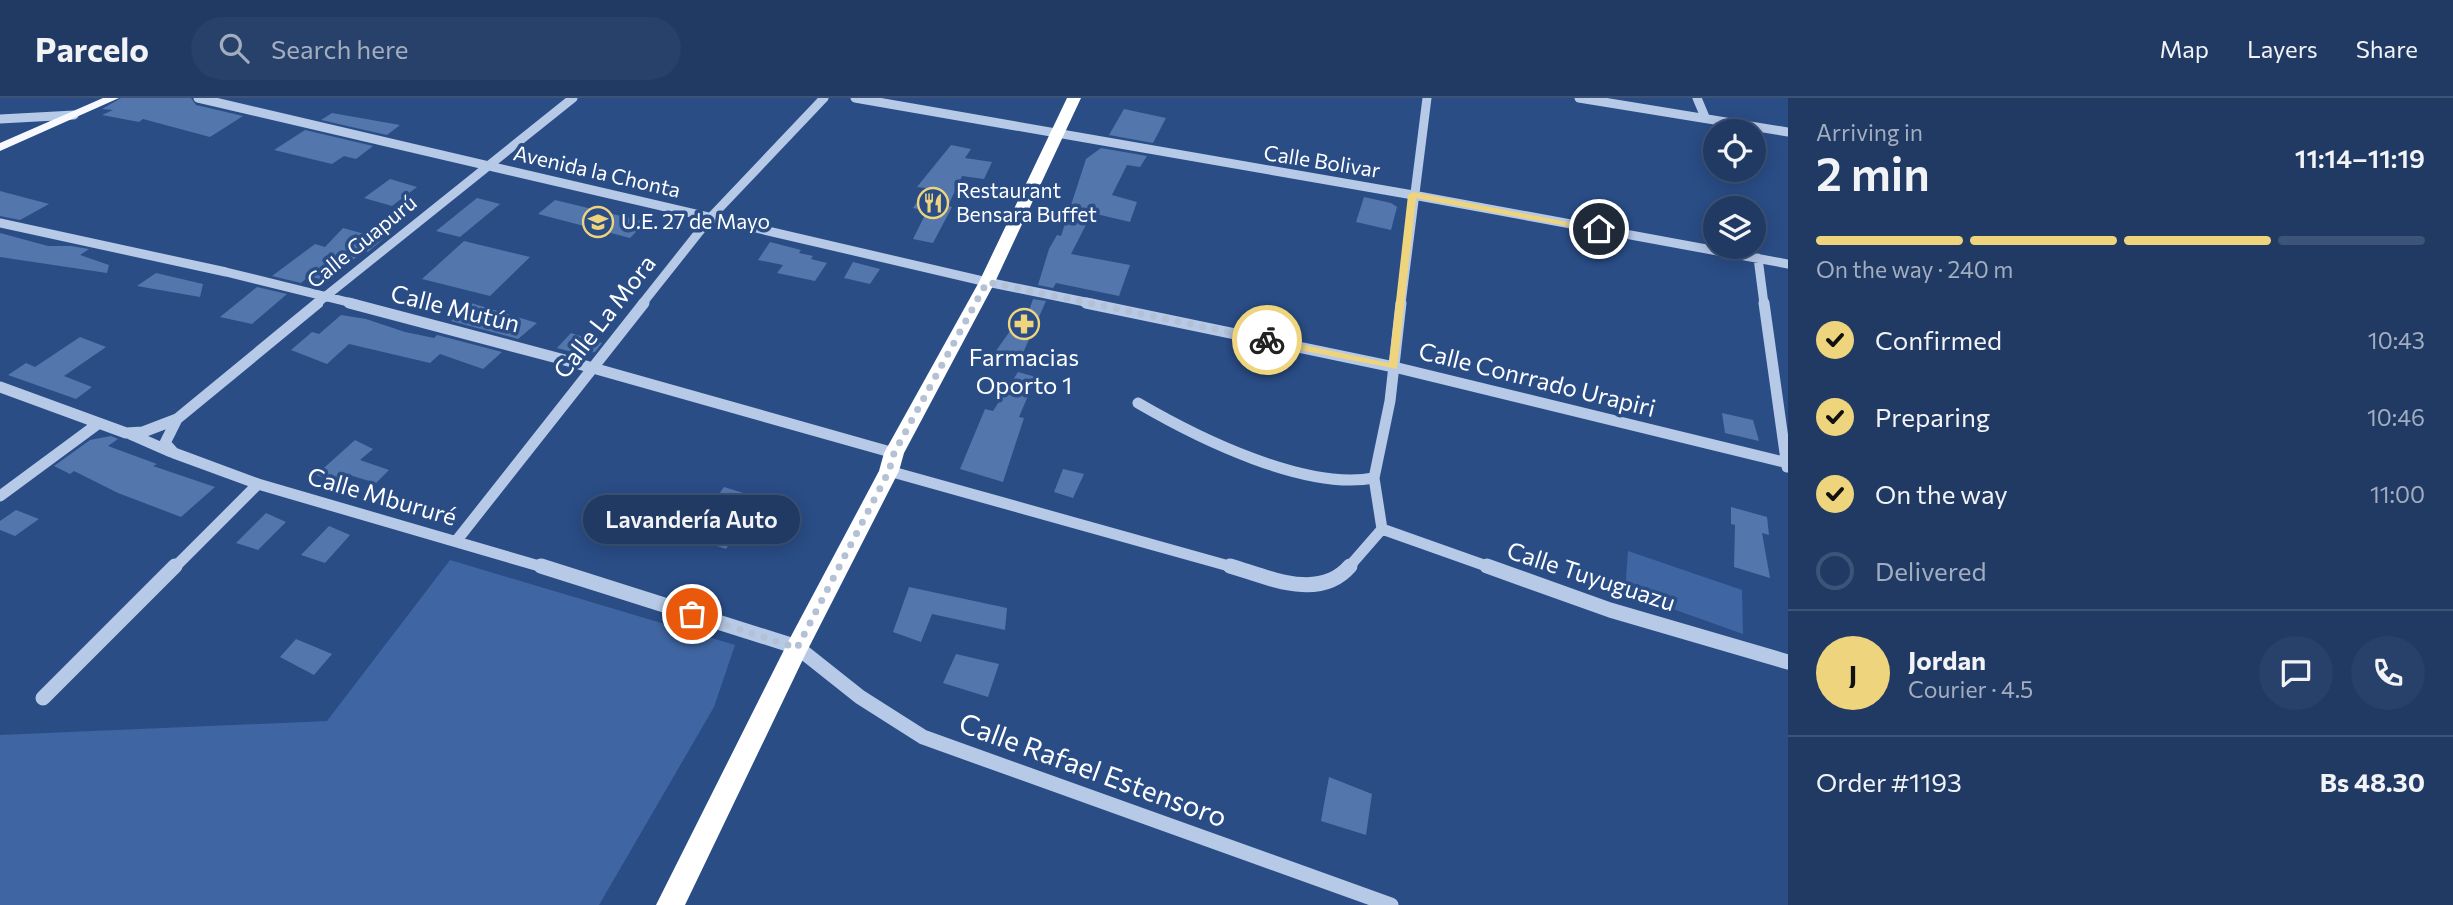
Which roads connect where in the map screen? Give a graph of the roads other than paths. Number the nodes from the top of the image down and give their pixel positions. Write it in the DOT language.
graph roads {
  1 [pos="113,98"];
  2 [pos="198,98"];
  3 [pos="573,98"];
  4 [pos="824,98"];
  5 [pos="855,98"];
  6 [pos="1073,98"];
  7 [pos="1427,98"];
  8 [pos="1579,98"];
  9 [pos="1697,98"];
  10 [pos="74,115"];
  11 [pos="1705,117"];
  12 [pos="0,119"];
  13 [pos="1788,132"];
  14 [pos="1056,135"];
  15 [pos="0,147"];
  16 [pos="490,165"];
  17 [pos="1413,195"];
  18 [pos="711,217"];
  19 [pos="0,223"];
  20 [pos="1703,248"];
  21 [pos="1758,259"];
  22 [pos="1763,259"];
  23 [pos="1788,264"];
  24 [pos="987,282"];
  25 [pos="325,297"];
  26 [pos="593,366"];
  27 [pos="1394,367"];
  28 [pos="0,387"];
  29 [pos="1138,403"];
  30 [pos="177,419"];
  31 [pos="99,423"];
  32 [pos="126,433"];
  33 [pos="174,453"];
  34 [pos="892,462"];
  35 [pos="1787,466"];
  36 [pos="1374,478"];
  37 [pos="258,484"];
  38 [pos="0,496"];
  39 [pos="1382,529"];
  40 [pos="457,540"];
  41 [pos="797,648"];
  42 [pos="1788,662"];
  43 [pos="43,698"];
  44 [pos="670,905"];
  45 [pos="1391,905"];
  1 -- 10 [label="main road"];
  2 -- 16 [label="street, Avenida la Chonta"];
  3 -- 16 [label="street, Calle Guapurú"];
  4 -- 18 [label="street, Calle La Mora"];
  5 -- 14 [label="street, Calle Bolivar"];
  6 -- 14 [label="highway"];
  7 -- 17 [label="street"];
  8 -- 11 [label="street"];
  9 -- 11 [label="street"];
  10 -- 12 [label="street"];
  10 -- 15 [label="main road"];
  11 -- 13 [label="street"];
  14 -- 17 [label="street, Calle Bolivar"];
  14 -- 24 [label="highway"];
  16 -- 18 [label="street, Avenida la Chonta"];
  16 -- 25 [label="street, Calle Guapurú"];
  17 -- 20 [label="street, Calle Bolivar"];
  17 -- 27 [label="street"];
  18 -- 24 [label="street, Avenida la Chonta"];
  18 -- 26 [label="street, Calle La Mora"];
  19 -- 25 [label="street, Calle Mutún"];
  21 -- 35 [label="street"];
  22 -- 23 [label="street, Calle Bolivar"];
  24 -- 27 [label="street, Calle Conrrado Urapiri"];
  24 -- 34 [label="highway"];
  25 -- 26 [label="street, Calle Mutún"];
  25 -- 30 [label="street, Calle Guapurú"];
  26 -- 34 [label="street, Calle Mutún"];
  26 -- 40 [label="street, Calle La Mora"];
  27 -- 35 [label="street, Calle Conrrado Urapiri"];
  27 -- 36 [label="street"];
  28 -- 31 [label="street"];
  29 -- 36 [label="street"];
  30 -- 32 [label="street"];
  30 -- 33 [label="street"];
  31 -- 32 [label="street"];
  31 -- 38 [label="street"];
  32 -- 33 [label="street, Calle Mbururé"];
  33 -- 37 [label="street, Calle Mbururé"];
  34 -- 39 [label="street, Calle Mutún"];
  34 -- 41 [label="highway"];
  36 -- 39 [label="street"];
  37 -- 40 [label="street, Calle Mbururé"];
  37 -- 43 [label="street"];
  39 -- 42 [label="street, Calle Tuyuguazu"];
  40 -- 41 [label="street, Calle Mbururé"];
  41 -- 44 [label="highway"];
  41 -- 45 [label="street, Calle Rafael Estensoro"];
}
